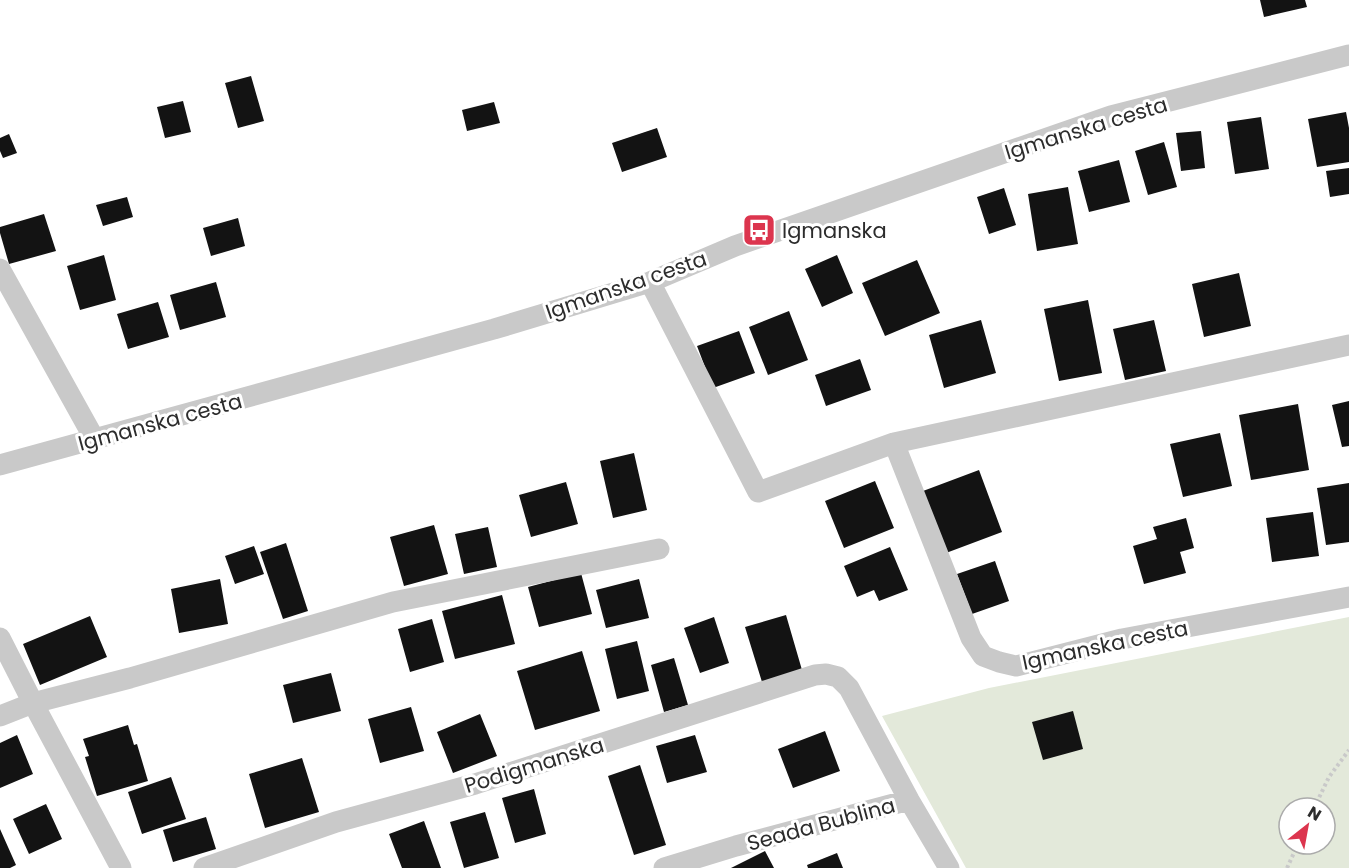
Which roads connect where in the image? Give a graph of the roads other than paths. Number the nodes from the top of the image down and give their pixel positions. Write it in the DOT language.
graph roads {
  1 [pos="1349,55"];
  2 [pos="0,269"];
  3 [pos="650,282"];
  4 [pos="1349,345"];
  5 [pos="95,440"];
  6 [pos="894,443"];
  7 [pos="0,465"];
  8 [pos="659,549"];
  9 [pos="1349,597"];
  10 [pos="0,638"];
  11 [pos="856,698"];
  12 [pos="33,703"];
  13 [pos="0,716"];
  14 [pos="909,801"];
  15 [pos="121,868"];
  16 [pos="204,868"];
  17 [pos="664,868"];
  18 [pos="949,868"];
  1 -- 3 [label="street, Igmanska cesta"];
  2 -- 5 [label="street"];
  3 -- 5 [label="street, Igmanska cesta"];
  3 -- 6 [label="street"];
  4 -- 6 [label="street"];
  5 -- 7 [label="street, Igmanska cesta"];
  6 -- 9 [label="street, Igmanska cesta"];
  8 -- 12 [label="street"];
  10 -- 12 [label="street"];
  11 -- 14 [label="street, Seada Bublina"];
  11 -- 16 [label="street, Podigmanska"];
  12 -- 13 [label="street"];
  12 -- 15 [label="street"];
  14 -- 17 [label="street, Seada Bublina"];
  14 -- 18 [label="street, Seada Bublina"];
}
